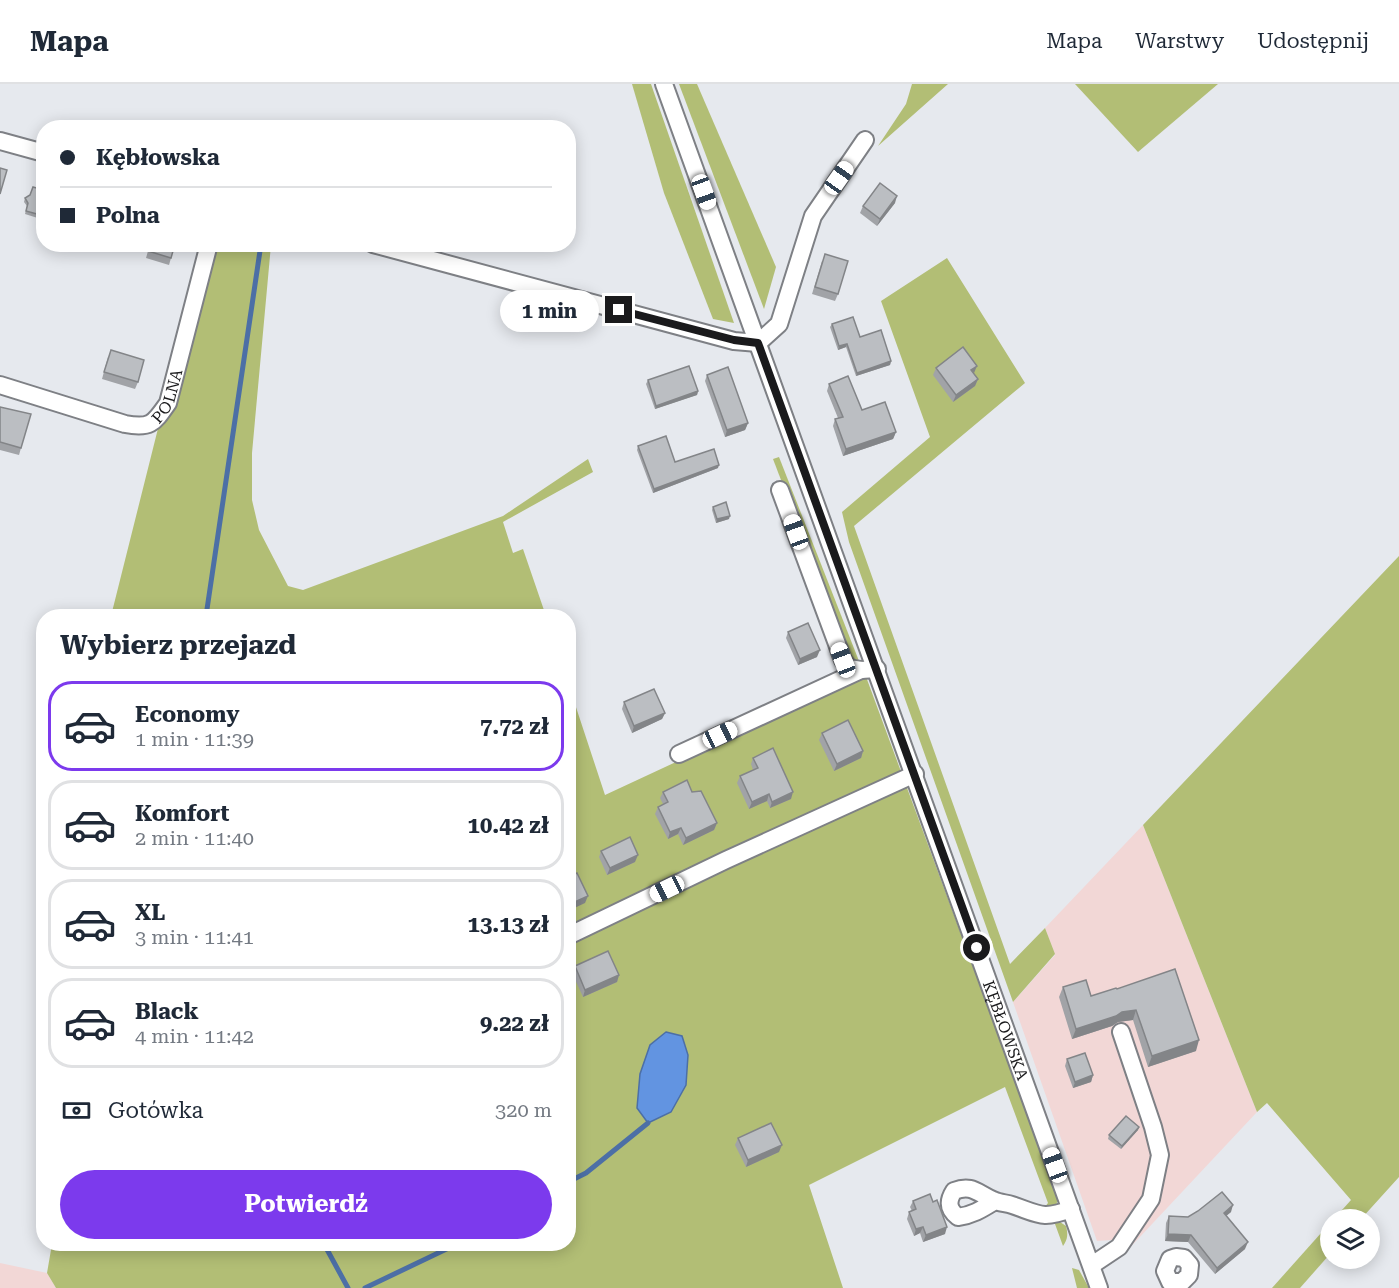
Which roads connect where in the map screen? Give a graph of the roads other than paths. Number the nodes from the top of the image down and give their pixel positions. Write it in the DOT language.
graph roads {
  1 [pos="664,84"];
  2 [pos="865,140"];
  3 [pos="0,141"];
  4 [pos="36,151"];
  5 [pos="207,252"];
  6 [pos="403,252"];
  7 [pos="758,343"];
  8 [pos="0,385"];
  9 [pos="780,490"];
  10 [pos="869,670"];
  11 [pos="679,754"];
  12 [pos="915,774"];
  13 [pos="576,932"];
  14 [pos="1121,1032"];
  15 [pos="995,1201"];
  16 [pos="1071,1209"];
  17 [pos="1092,1265"];
  18 [pos="1099,1288"];
  1 -- 7 [label="street, KĘBŁOWSKA"];
  2 -- 7 [label="street"];
  3 -- 4 [label="street"];
  5 -- 8 [label="street, POLNA"];
  6 -- 7 [label="street"];
  7 -- 10 [label="street, KĘBŁOWSKA"];
  9 -- 10 [label="street"];
  10 -- 11 [label="street"];
  10 -- 12 [label="street, KĘBŁOWSKA"];
  12 -- 13 [label="street"];
  12 -- 16 [label="street, KĘBŁOWSKA"];
  14 -- 17 [label="street"];
  15 -- 16 [label="street"];
  16 -- 17 [label="street, KĘBŁOWSKA"];
  17 -- 18 [label="street, KĘBŁOWSKA"];
}
